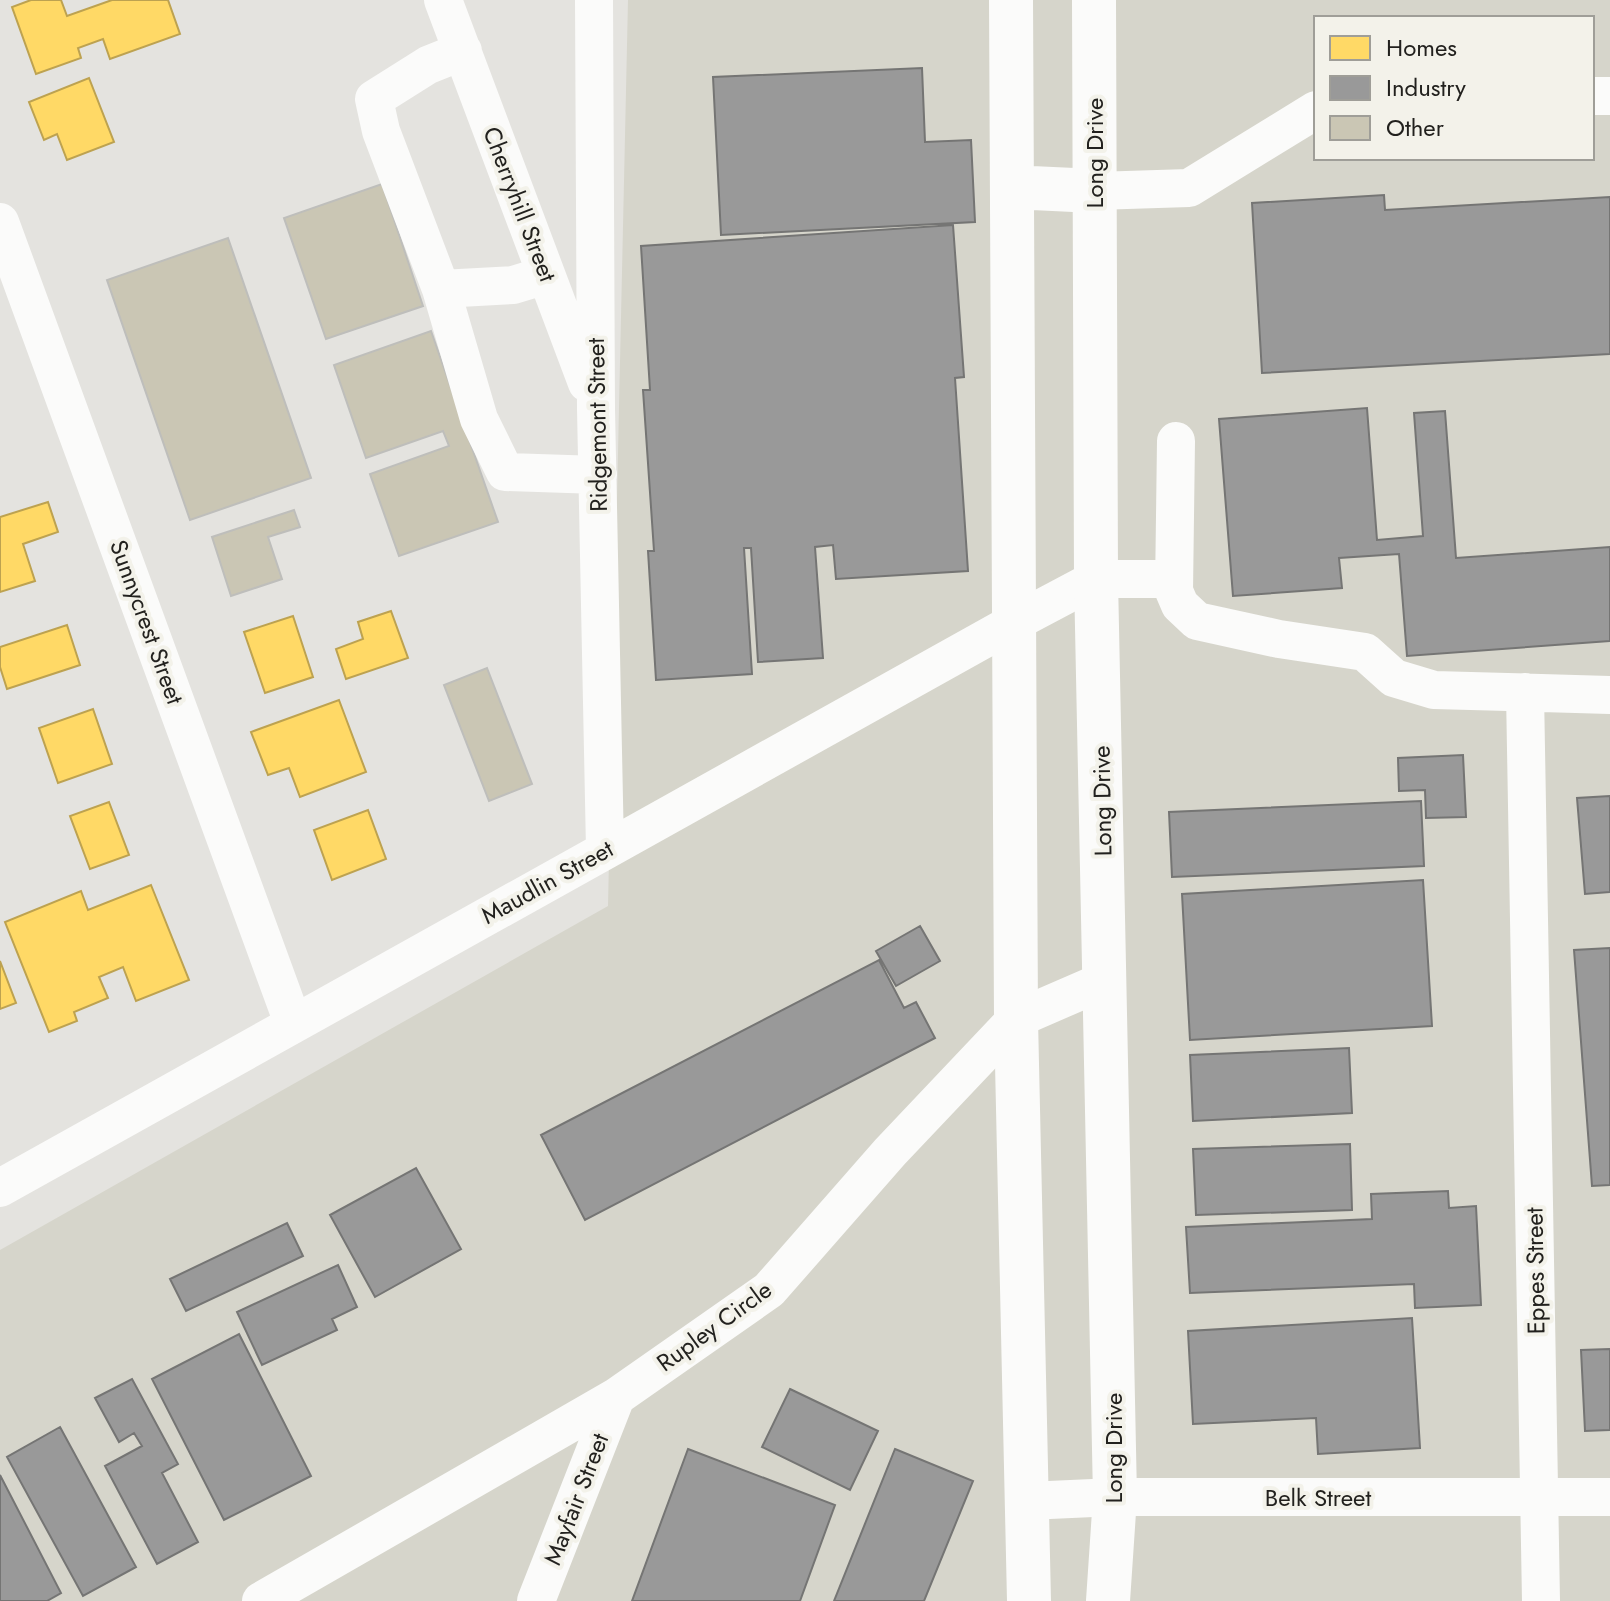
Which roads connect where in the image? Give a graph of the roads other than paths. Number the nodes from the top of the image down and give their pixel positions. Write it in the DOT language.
graph roads {
  1 [pos="443,0"];
  2 [pos="594,0"];
  3 [pos="1011,0"];
  4 [pos="1094,0"];
  5 [pos="463,51"];
  6 [pos="1314,111"];
  7 [pos="1012,187"];
  8 [pos="1095,191"];
  9 [pos="0,222"];
  10 [pos="546,275"];
  11 [pos="441,289"];
  12 [pos="596,409"];
  13 [pos="1176,441"];
  14 [pos="598,475"];
  15 [pos="1096,579"];
  16 [pos="1174,579"];
  17 [pos="1013,623"];
  18 [pos="1525,692"];
  19 [pos="1610,695"];
  20 [pos="605,849"];
  21 [pos="1106,980"];
  22 [pos="1016,1019"];
  23 [pos="293,1023"];
  24 [pos="0,1188"];
  25 [pos="616,1397"];
  26 [pos="1541,1496"];
  27 [pos="1115,1497"];
  28 [pos="1610,1497"];
  29 [pos="1027,1501"];
  30 [pos="261,1601"];
  31 [pos="536,1601"];
  32 [pos="1029,1601"];
  33 [pos="1108,1601"];
  34 [pos="1541,1601"];
  1 -- 5 [label="street, Cherryhill Street"];
  2 -- 12 [label="street, Ridgemont Street"];
  3 -- 7 [label="main road"];
  4 -- 8 [label="main road, Long Drive"];
  5 -- 10 [label="street, Cherryhill Street"];
  5 -- 11 [label="street"];
  6 -- 8 [label="street"];
  7 -- 8 [label="main road"];
  7 -- 17 [label="main road"];
  8 -- 15 [label="main road, Long Drive"];
  9 -- 23 [label="street, Sunnycrest Street"];
  10 -- 11 [label="street"];
  10 -- 12 [label="street, Cherryhill Street"];
  11 -- 14 [label="street"];
  12 -- 14 [label="street, Ridgemont Street"];
  13 -- 16 [label="street"];
  14 -- 20 [label="street, Ridgemont Street"];
  15 -- 16 [label="street"];
  15 -- 17 [label="street, Maudlin Street"];
  15 -- 21 [label="main road, Long Drive"];
  16 -- 18 [label="street"];
  17 -- 20 [label="street, Maudlin Street"];
  17 -- 22 [label="main road"];
  18 -- 19 [label="street"];
  18 -- 26 [label="street, Eppes Street"];
  20 -- 23 [label="street, Maudlin Street"];
  21 -- 22 [label="street, Rupley Circle"];
  21 -- 27 [label="main road, Long Drive"];
  22 -- 25 [label="street, Rupley Circle"];
  22 -- 29 [label="main road"];
  23 -- 24 [label="street, Maudlin Street"];
  25 -- 30 [label="street, Rupley Circle"];
  25 -- 31 [label="street, Mayfair Street"];
  26 -- 27 [label="street, Belk Street"];
  26 -- 28 [label="street, Belk Street"];
  26 -- 34 [label="street, Eppes Street"];
  27 -- 29 [label="street, Belk Street"];
  27 -- 33 [label="main road, Long Drive"];
  29 -- 32 [label="main road"];
}
